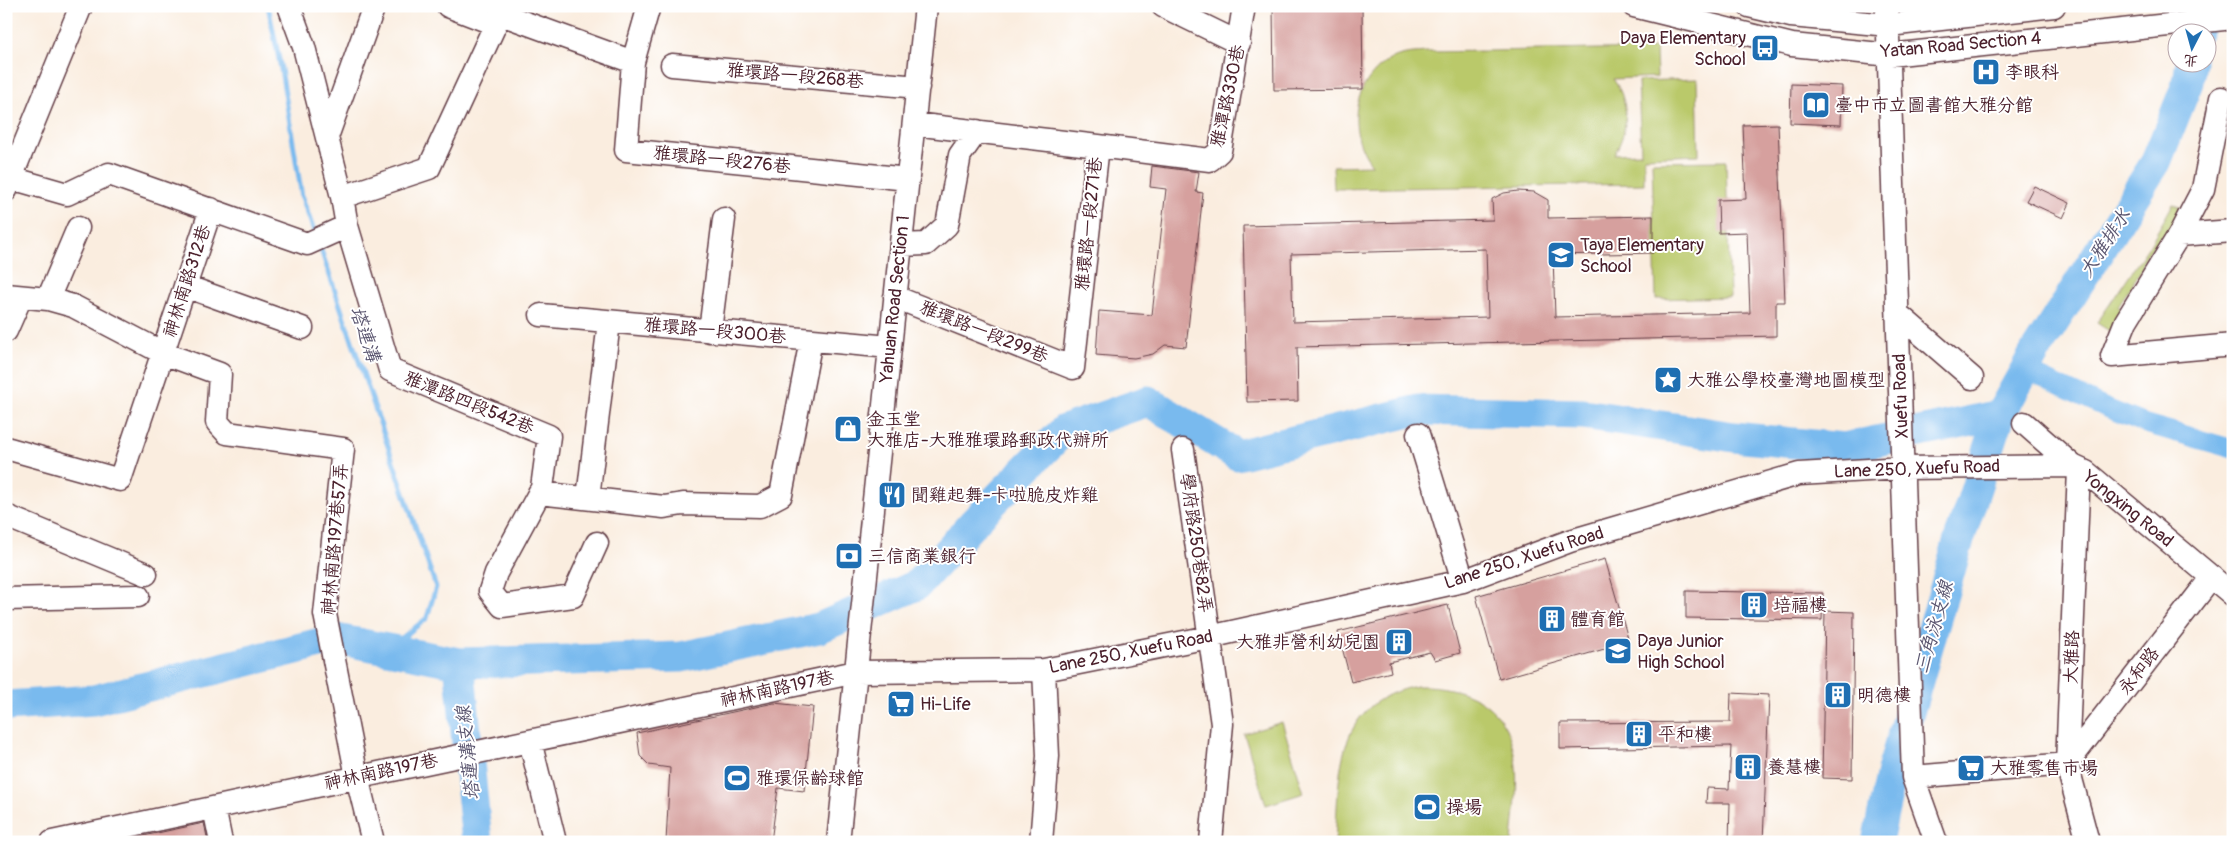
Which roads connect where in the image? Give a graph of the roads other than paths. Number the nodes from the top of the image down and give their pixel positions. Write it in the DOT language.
graph roads {
  1 [pos="81,6"];
  2 [pos="289,6"];
  3 [pos="374,6"];
  4 [pos="448,6"];
  5 [pos="649,6"];
  6 [pos="926,6"];
  7 [pos="1163,6"];
  8 [pos="1244,6"];
  9 [pos="1634,6"];
  10 [pos="1749,6"];
  11 [pos="2054,6"];
  12 [pos="500,15"];
  13 [pos="1888,16"];
  14 [pos="2226,19"];
  15 [pos="1239,43"];
  16 [pos="1890,55"];
  17 [pos="634,62"];
  18 [pos="672,65"];
  19 [pos="918,87"];
  20 [pos="2221,98"];
  21 [pos="914,124"];
  22 [pos="976,131"];
  23 [pos="327,137"];
  24 [pos="1098,146"];
  25 [pos="908,179"];
  26 [pos="9,184"];
  27 [pos="342,197"];
  28 [pos="211,209"];
  29 [pos="724,219"];
  30 [pos="347,226"];
  31 [pos="78,228"];
  32 [pos="2233,231"];
  33 [pos="2179,235"];
  34 [pos="900,245"];
  35 [pos="185,286"];
  36 [pos="14,296"];
  37 [pos="895,297"];
  38 [pos="48,299"];
  39 [pos="1898,314"];
  40 [pos="541,316"];
  41 [pos="608,322"];
  42 [pos="302,328"];
  43 [pos="6,331"];
  44 [pos="710,331"];
  45 [pos="811,340"];
  46 [pos="2233,345"];
  47 [pos="890,347"];
  48 [pos="163,353"];
  49 [pos="1073,368"];
  50 [pos="1972,378"];
  51 [pos="2024,423"];
  52 [pos="1418,434"];
  53 [pos="6,448"];
  54 [pos="1183,450"];
  55 [pos="2076,467"];
  56 [pos="1903,468"];
  57 [pos="539,493"];
  58 [pos="588,498"];
  59 [pos="6,516"];
  60 [pos="597,543"];
  61 [pos="146,574"];
  62 [pos="2212,577"];
  63 [pos="1463,581"];
  64 [pos="2233,595"];
  65 [pos="138,596"];
  66 [pos="6,599"];
  67 [pos="1209,637"];
  68 [pos="1044,670"];
  69 [pos="856,672"];
  70 [pos="530,741"];
  71 [pos="2067,764"];
  72 [pos="357,777"];
  73 [pos="1913,778"];
  74 [pos="214,808"];
  75 [pos="89,838"];
  76 [pos="52,842"];
  77 [pos="221,842"];
  78 [pos="373,842"];
  79 [pos="555,842"];
  80 [pos="838,842"];
  81 [pos="1041,842"];
  82 [pos="1211,842"];
  83 [pos="1936,842"];
  84 [pos="2088,842"];
  1 -- 26 [label="street"];
  2 -- 23 [label="street, 雅潭路四段542巷"];
  3 -- 23 [label="street"];
  4 -- 12 [label="street"];
  5 -- 17 [label="street"];
  6 -- 19 [label="street, Yahuan Road Section 1"];
  7 -- 15 [label="street"];
  8 -- 15 [label="street, 雅潭路330巷"];
  9 -- 16 [label="street, Yatan Road Section 4"];
  10 -- 13 [label="street, Yatan Road Section 4"];
  11 -- 13 [label="street, Yatan Road Section 4"];
  12 -- 17 [label="street"];
  12 -- 27 [label="street"];
  13 -- 16 [label="street, Xuefu Road"];
  14 -- 16 [label="street, Yatan Road Section 4"];
  15 -- 24 [label="street, 雅潭路330巷"];
  16 -- 39 [label="street, Xuefu Road"];
  17 -- 25 [label="street, 雅環路一段276巷"];
  18 -- 19 [label="street, 雅環路一段268巷"];
  19 -- 21 [label="street, Yahuan Road Section 1"];
  20 -- 33 [label="street"];
  21 -- 22 [label="street, 雅環路一段271巷"];
  21 -- 25 [label="street, Yahuan Road Section 1"];
  22 -- 24 [label="street, 雅環路一段271巷"];
  22 -- 34 [label="street"];
  23 -- 27 [label="street, 雅潭路四段542巷"];
  24 -- 49 [label="street, 雅環路一段271巷"];
  25 -- 34 [label="street, Yahuan Road Section 1"];
  26 -- 28 [label="street, 神林南路312巷"];
  27 -- 30 [label="street, 雅潭路四段542巷"];
  28 -- 30 [label="street, 神林南路312巷"];
  28 -- 35 [label="street, 神林南路312巷"];
  29 -- 44 [label="street"];
  30 -- 57 [label="street, 雅潭路四段542巷"];
  31 -- 38 [label="street"];
  32 -- 33 [label="street"];
  33 -- 46 [label="street"];
  34 -- 37 [label="street, Yahuan Road Section 1"];
  35 -- 42 [label="street"];
  35 -- 48 [label="street, 神林南路312巷"];
  36 -- 38 [label="street"];
  36 -- 43 [label="street"];
  37 -- 47 [label="street, Yahuan Road Section 1"];
  37 -- 49 [label="street, 雅環路一段299巷"];
  38 -- 48 [label="street"];
  39 -- 50 [label="street"];
  39 -- 56 [label="street, Xuefu Road"];
  40 -- 41 [label="street, 雅環路一段300巷"];
  41 -- 44 [label="street, 雅環路一段300巷"];
  41 -- 58 [label="street"];
  44 -- 45 [label="street, 雅環路一段300巷"];
  45 -- 47 [label="street, 雅環路一段300巷"];
  45 -- 58 [label="street"];
  47 -- 69 [label="street, Yahuan Road Section 1"];
  48 -- 53 [label="street, 神林南路312巷"];
  48 -- 72 [label="street, 神林南路197巷57弄"];
  51 -- 55 [label="street, Yongxing Road"];
  52 -- 63 [label="street"];
  54 -- 67 [label="street, 學府路250巷82弄"];
  55 -- 56 [label="street, Lane 250, Xuefu Road"];
  55 -- 62 [label="street, Yongxing Road"];
  55 -- 71 [label="street, 大雅路"];
  56 -- 63 [label="street, Lane 250, Xuefu Road"];
  56 -- 73 [label="street, Xuefu Road"];
  57 -- 58 [label="street"];
  57 -- 60 [label="street, 雅潭路四段542巷"];
  59 -- 61 [label="street"];
  62 -- 64 [label="street, Yongxing Road"];
  62 -- 71 [label="street, 永和路"];
  63 -- 67 [label="street, Lane 250, Xuefu Road"];
  65 -- 66 [label="street"];
  67 -- 68 [label="street, Lane 250, Xuefu Road"];
  67 -- 82 [label="street, 學府路250巷82弄"];
  68 -- 69 [label="street, Lane 250, Xuefu Road"];
  68 -- 81 [label="street"];
  69 -- 70 [label="street, 神林南路197巷"];
  69 -- 80 [label="street, Yahuan Road Section 1"];
  70 -- 72 [label="street, 神林南路197巷"];
  70 -- 79 [label="street"];
  71 -- 73 [label="street"];
  71 -- 84 [label="street, 大雅路"];
  72 -- 74 [label="street, 神林南路197巷"];
  72 -- 78 [label="street, 神林南路197巷57弄"];
  73 -- 83 [label="street, Xuefu Road"];
  74 -- 75 [label="street, 神林南路197巷"];
  74 -- 77 [label="street"];
  75 -- 76 [label="street, 神林南路197巷"];
}
